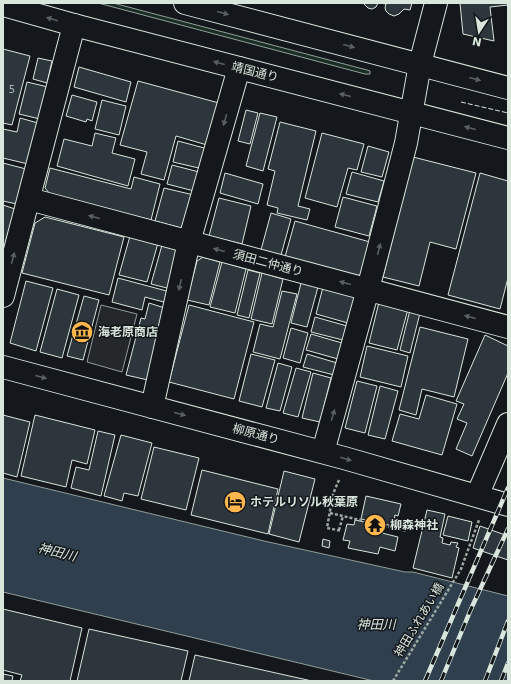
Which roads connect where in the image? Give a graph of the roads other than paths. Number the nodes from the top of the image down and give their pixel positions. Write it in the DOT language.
graph roads {
  1 [pos="185,3"];
  2 [pos="436,3"];
  3 [pos="3,5"];
  4 [pos="74,25"];
  5 [pos="420,64"];
  6 [pos="239,68"];
  7 [pos="508,88"];
  8 [pos="412,112"];
  9 [pos="508,138"];
  10 [pos="29,199"];
  11 [pos="189,242"];
  12 [pos="368,289"];
  13 [pos="3,296"];
  14 [pos="508,328"];
  15 [pos="3,367"];
  16 [pos="152,407"];
  17 [pos="508,424"];
  18 [pos="323,452"];
  19 [pos="477,496"];
  20 [pos="508,505"];
  1 -- 5 [label="street, one-way"];
  2 -- 5 [label="street"];
  4 -- 3 [label="street, 靖国通り, one-way"];
  6 -- 4 [label="street, 靖国通り, one-way"];
  4 -- 10 [label="street"];
  5 -- 7 [label="street, one-way"];
  5 -- 8 [label="street"];
  8 -- 6 [label="street, 靖国通り, one-way"];
  6 -- 11 [label="street, one-way"];
  9 -- 8 [label="street, 靖国通り, one-way"];
  12 -- 8 [label="street, one-way"];
  11 -- 10 [label="street, 須田二仲通り, one-way"];
  13 -- 10 [label="street, one-way"];
  12 -- 11 [label="street, 須田二仲通り, one-way"];
  11 -- 16 [label="street, one-way"];
  14 -- 12 [label="street, 須田二仲通り, one-way"];
  18 -- 12 [label="street, one-way"];
  15 -- 16 [label="street, 柳原通り, one-way"];
  16 -- 18 [label="street, 柳原通り, one-way"];
  17 -- 19 [label="street"];
  18 -- 19 [label="street, 柳原通り, one-way"];
  19 -- 20 [label="street, 柳原通り"];
}
